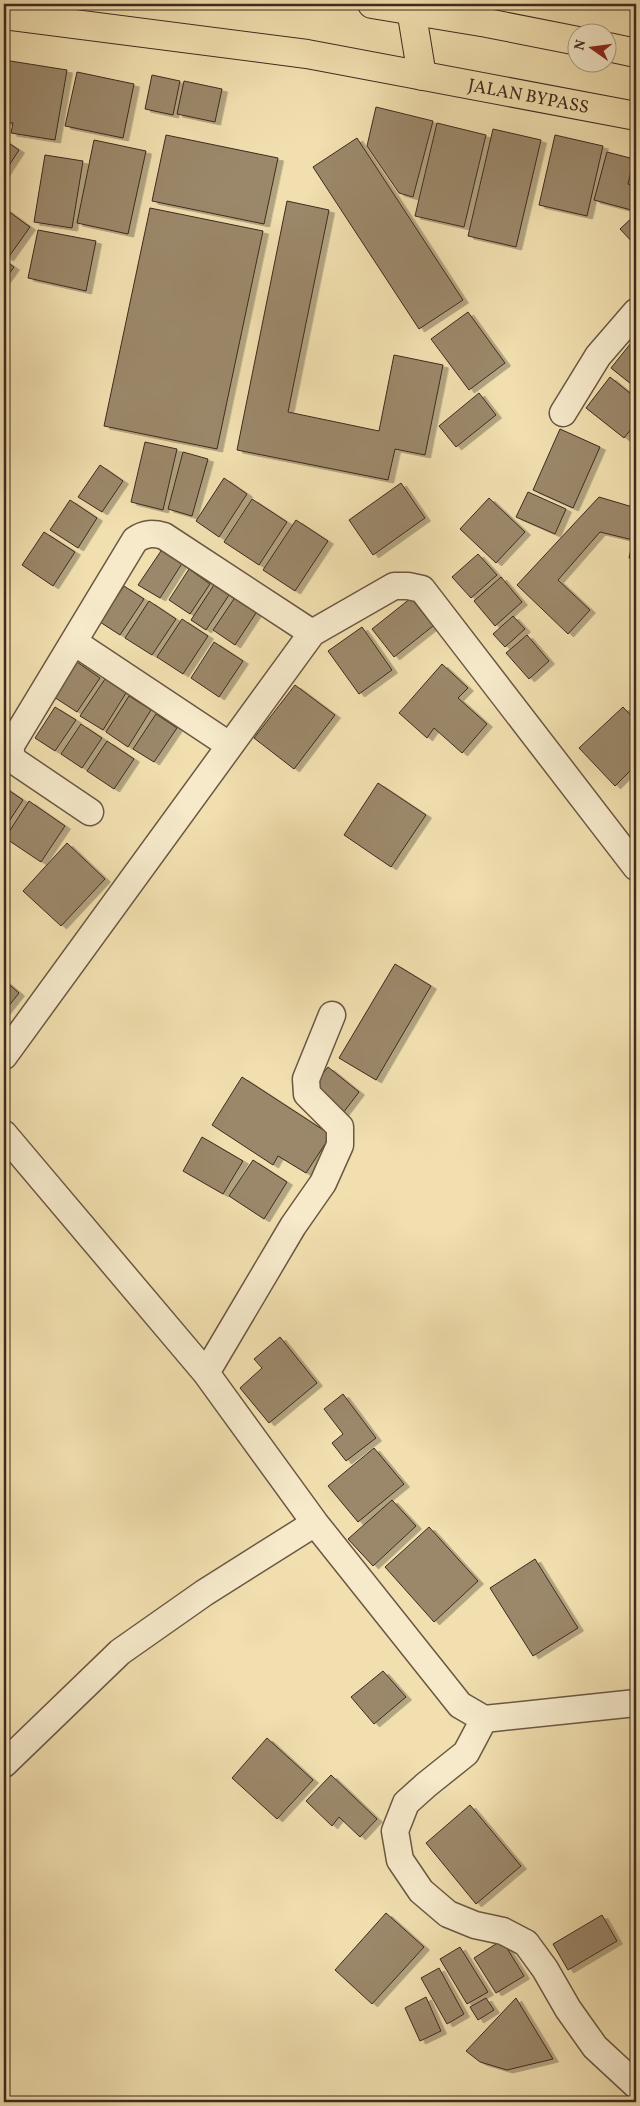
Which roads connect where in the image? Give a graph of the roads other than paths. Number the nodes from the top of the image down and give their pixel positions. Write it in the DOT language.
graph roads {
  1 [pos="372,4"];
  2 [pos="411,7"];
  3 [pos="4,15"];
  4 [pos="568,39"];
  5 [pos="618,49"];
  6 [pos="636,53"];
  7 [pos="422,76"];
  8 [pos="636,116"];
  9 [pos="636,312"];
  10 [pos="563,413"];
  11 [pos="312,633"];
  12 [pos="74,642"];
  13 [pos="229,746"];
  14 [pos="90,812"];
  15 [pos="636,867"];
  16 [pos="332,1015"];
  17 [pos="4,1056"];
  18 [pos="4,1134"];
  19 [pos="206,1373"];
  20 [pos="315,1523"];
  21 [pos="636,1703"];
  22 [pos="484,1719"];
  23 [pos="4,1764"];
  24 [pos="636,2086"];
  1 -- 2 [label="highway"];
  2 -- 4 [label="highway"];
  2 -- 7 [label="highway"];
  3 -- 7 [label="highway, JALAN BYPASS"];
  5 -- 6 [label="highway"];
  7 -- 8 [label="highway, JALAN BYPASS"];
  9 -- 10 [label="street"];
  11 -- 12 [label="street"];
  11 -- 13 [label="street"];
  11 -- 15 [label="street"];
  12 -- 13 [label="street"];
  12 -- 14 [label="street"];
  13 -- 17 [label="street"];
  16 -- 19 [label="street"];
  18 -- 19 [label="street"];
  19 -- 20 [label="street"];
  20 -- 22 [label="street"];
  20 -- 23 [label="street"];
  21 -- 22 [label="street"];
  22 -- 24 [label="street"];
}
